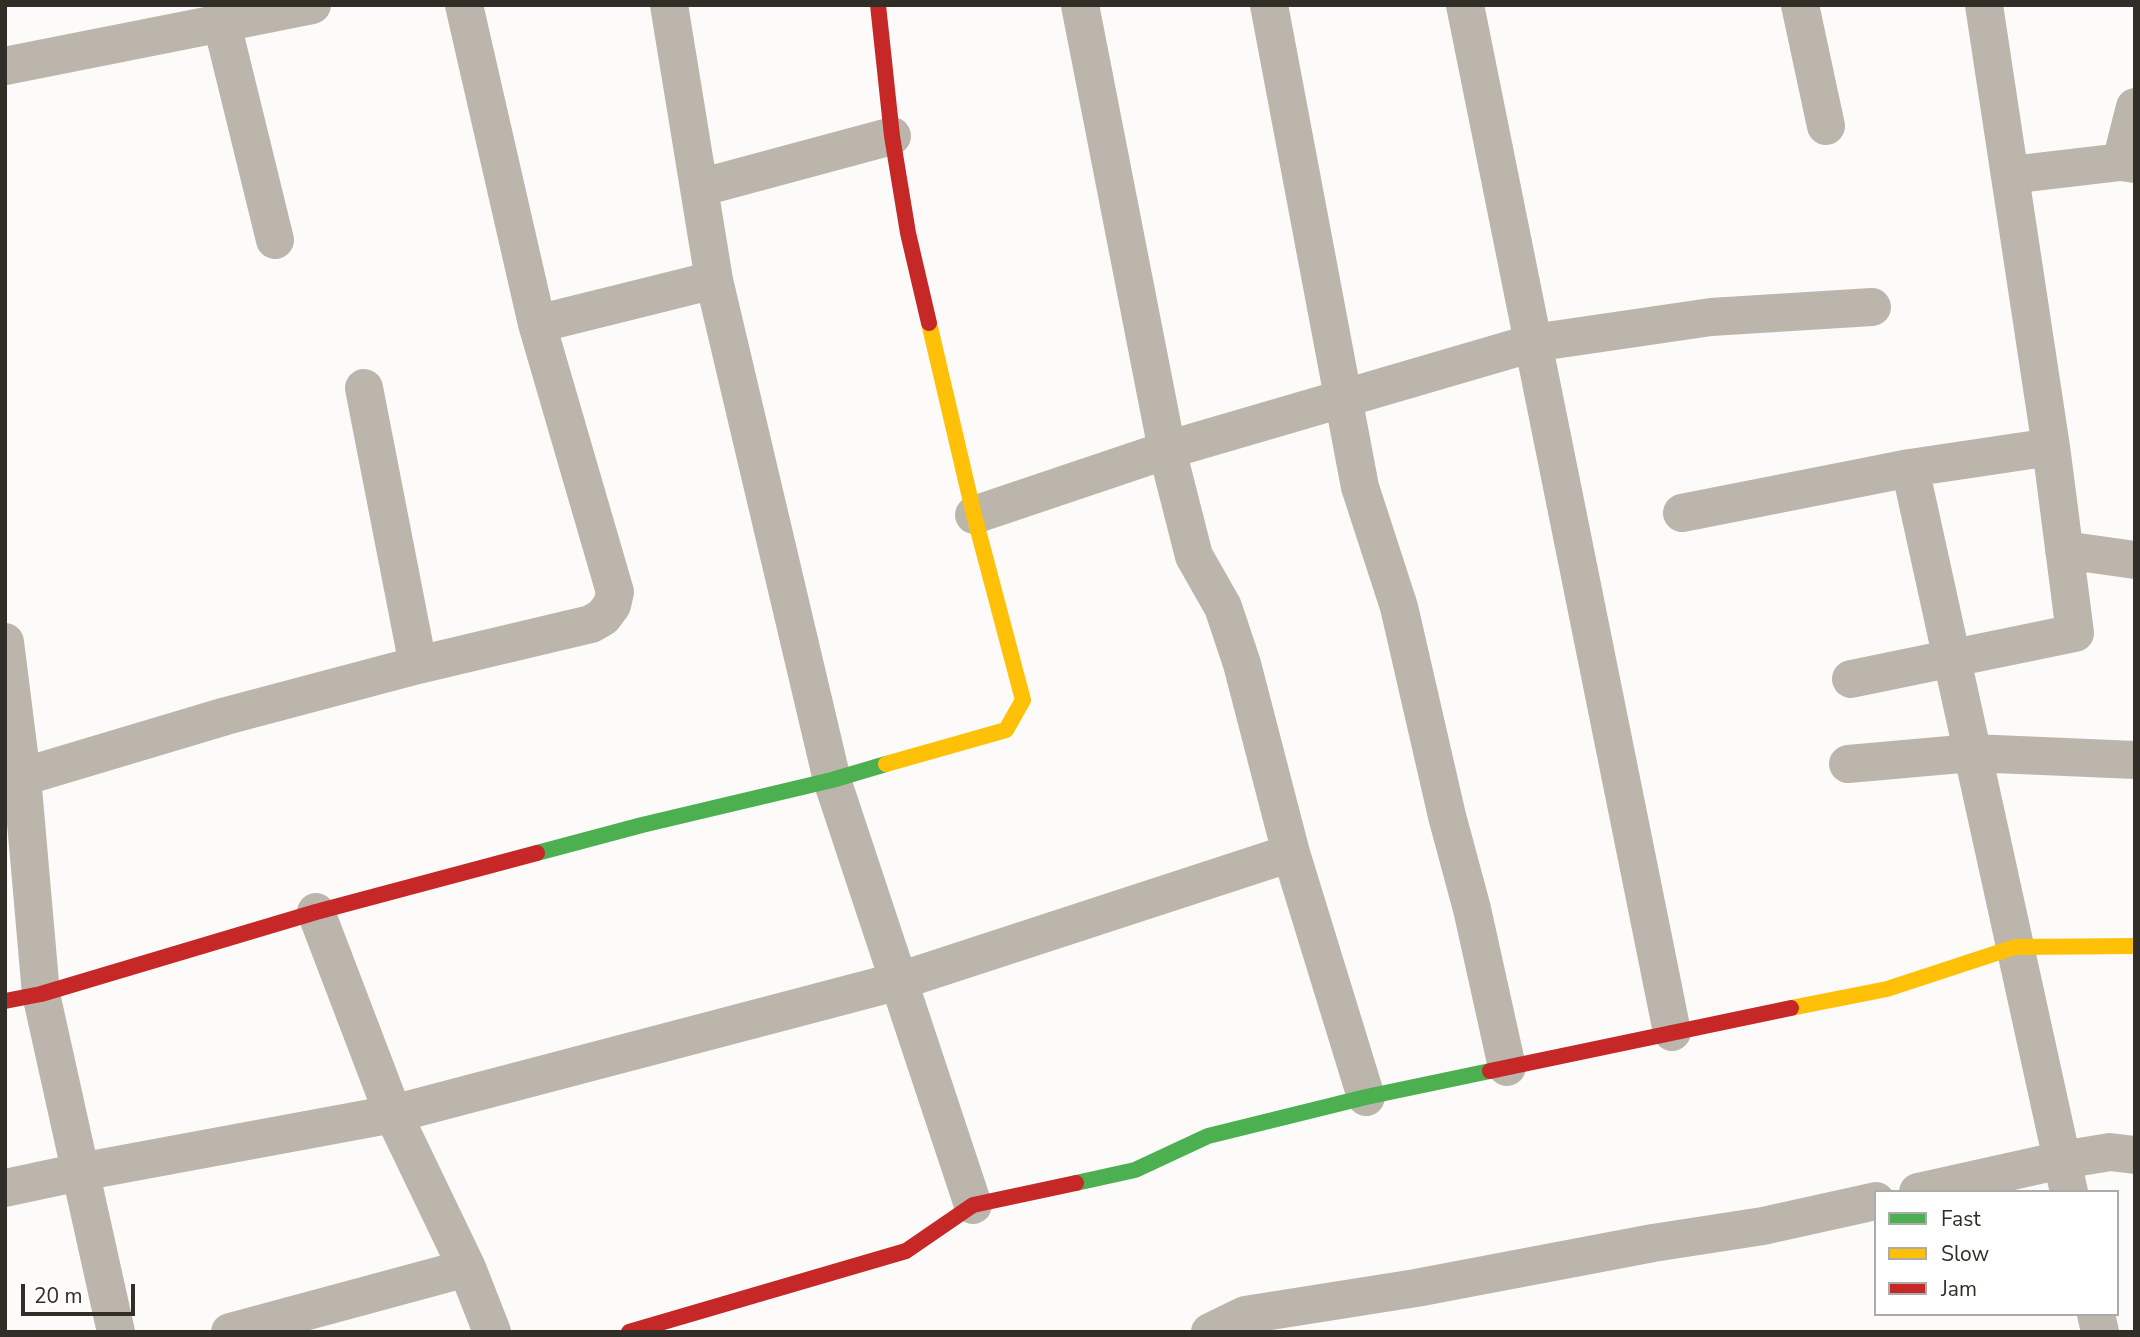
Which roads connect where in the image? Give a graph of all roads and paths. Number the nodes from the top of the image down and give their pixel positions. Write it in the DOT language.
graph roads {
  1 [pos="312,5"];
  2 [pos="464,5"];
  3 [pos="669,5"];
  4 [pos="878,5"];
  5 [pos="1080,5"];
  6 [pos="1269,5"];
  7 [pos="1465,5"];
  8 [pos="1800,5"];
  9 [pos="1984,5"];
  10 [pos="222,24"];
  11 [pos="5,66"];
  12 [pos="2135,107"];
  13 [pos="1826,125"];
  14 [pos="892,136"];
  15 [pos="2128,163"];
  16 [pos="2010,175"];
  17 [pos="699,188"];
  18 [pos="275,240"];
  19 [pos="714,280"];
  20 [pos="1872,307"];
  21 [pos="537,324"];
  22 [pos="1533,343"];
  23 [pos="364,388"];
  24 [pos="1342,398"];
  25 [pos="2051,447"];
  26 [pos="1167,450"];
  27 [pos="1910,468"];
  28 [pos="1682,513"];
  29 [pos="974,515"];
  30 [pos="2064,551"];
  31 [pos="2135,561"];
  32 [pos="5,642"];
  33 [pos="1951,657"];
  34 [pos="418,665"];
  35 [pos="1851,679"];
  36 [pos="1972,752"];
  37 [pos="2135,760"];
  38 [pos="1848,764"];
  39 [pos="832,780"];
  40 [pos="17,797"];
  41 [pos="1291,853"];
  42 [pos="316,912"];
  43 [pos="2135,946"];
  44 [pos="2015,947"];
  45 [pos="899,981"];
  46 [pos="23,997"];
  47 [pos="1672,1032"];
  48 [pos="1507,1067"];
  49 [pos="1366,1097"];
  50 [pos="393,1114"];
  51 [pos="2135,1154"];
  52 [pos="80,1172"];
  53 [pos="2065,1176"];
  54 [pos="5,1188"];
  55 [pos="1936,1190"];
  56 [pos="1874,1201"];
  57 [pos="973,1205"];
  58 [pos="467,1268"];
  59 [pos="116,1332"];
  60 [pos="230,1332"];
  61 [pos="492,1332"];
  62 [pos="629,1332"];
  63 [pos="1209,1332"];
  1 -- 10 [label="street"];
  2 -- 21 [label="street"];
  3 -- 17 [label="street"];
  4 -- 14 [label="street"];
  5 -- 26 [label="street"];
  6 -- 24 [label="street"];
  7 -- 22 [label="street"];
  8 -- 13 [label="street"];
  9 -- 16 [label="street"];
  10 -- 11 [label="street"];
  10 -- 18 [label="street"];
  12 -- 15 [label="street"];
  14 -- 17 [label="street"];
  14 -- 29 [label="street"];
  15 -- 16 [label="street"];
  16 -- 25 [label="street"];
  17 -- 19 [label="street"];
  19 -- 21 [label="street"];
  19 -- 39 [label="street"];
  20 -- 22 [label="street"];
  21 -- 34 [label="street"];
  22 -- 24 [label="street"];
  22 -- 47 [label="street"];
  23 -- 34 [label="street"];
  24 -- 26 [label="street"];
  24 -- 48 [label="street"];
  25 -- 27 [label="street"];
  25 -- 30 [label="street"];
  26 -- 29 [label="street"];
  26 -- 41 [label="street"];
  27 -- 28 [label="street"];
  27 -- 33 [label="street"];
  29 -- 39 [label="street"];
  30 -- 31 [label="street"];
  30 -- 33 [label="street"];
  32 -- 40 [label="street"];
  33 -- 35 [label="street"];
  33 -- 36 [label="street"];
  34 -- 40 [label="street"];
  36 -- 37 [label="street"];
  36 -- 38 [label="street"];
  36 -- 44 [label="street"];
  39 -- 42 [label="street"];
  39 -- 45 [label="street"];
  40 -- 46 [label="street"];
  41 -- 45 [label="street"];
  41 -- 49 [label="street"];
  42 -- 46 [label="street"];
  42 -- 50 [label="street"];
  43 -- 44 [label="street"];
  44 -- 47 [label="street"];
  44 -- 53 [label="street"];
  45 -- 50 [label="street"];
  45 -- 57 [label="street"];
  46 -- 52 [label="street"];
  47 -- 48 [label="street"];
  48 -- 49 [label="street"];
  49 -- 57 [label="street"];
  50 -- 52 [label="street"];
  50 -- 58 [label="street"];
  51 -- 53 [label="street"];
  52 -- 54 [label="street"];
  52 -- 59 [label="street"];
  53 -- 55 [label="street"];
  56 -- 63 [label="street"];
  57 -- 62 [label="street"];
  58 -- 60 [label="street"];
  58 -- 61 [label="street"];
}
